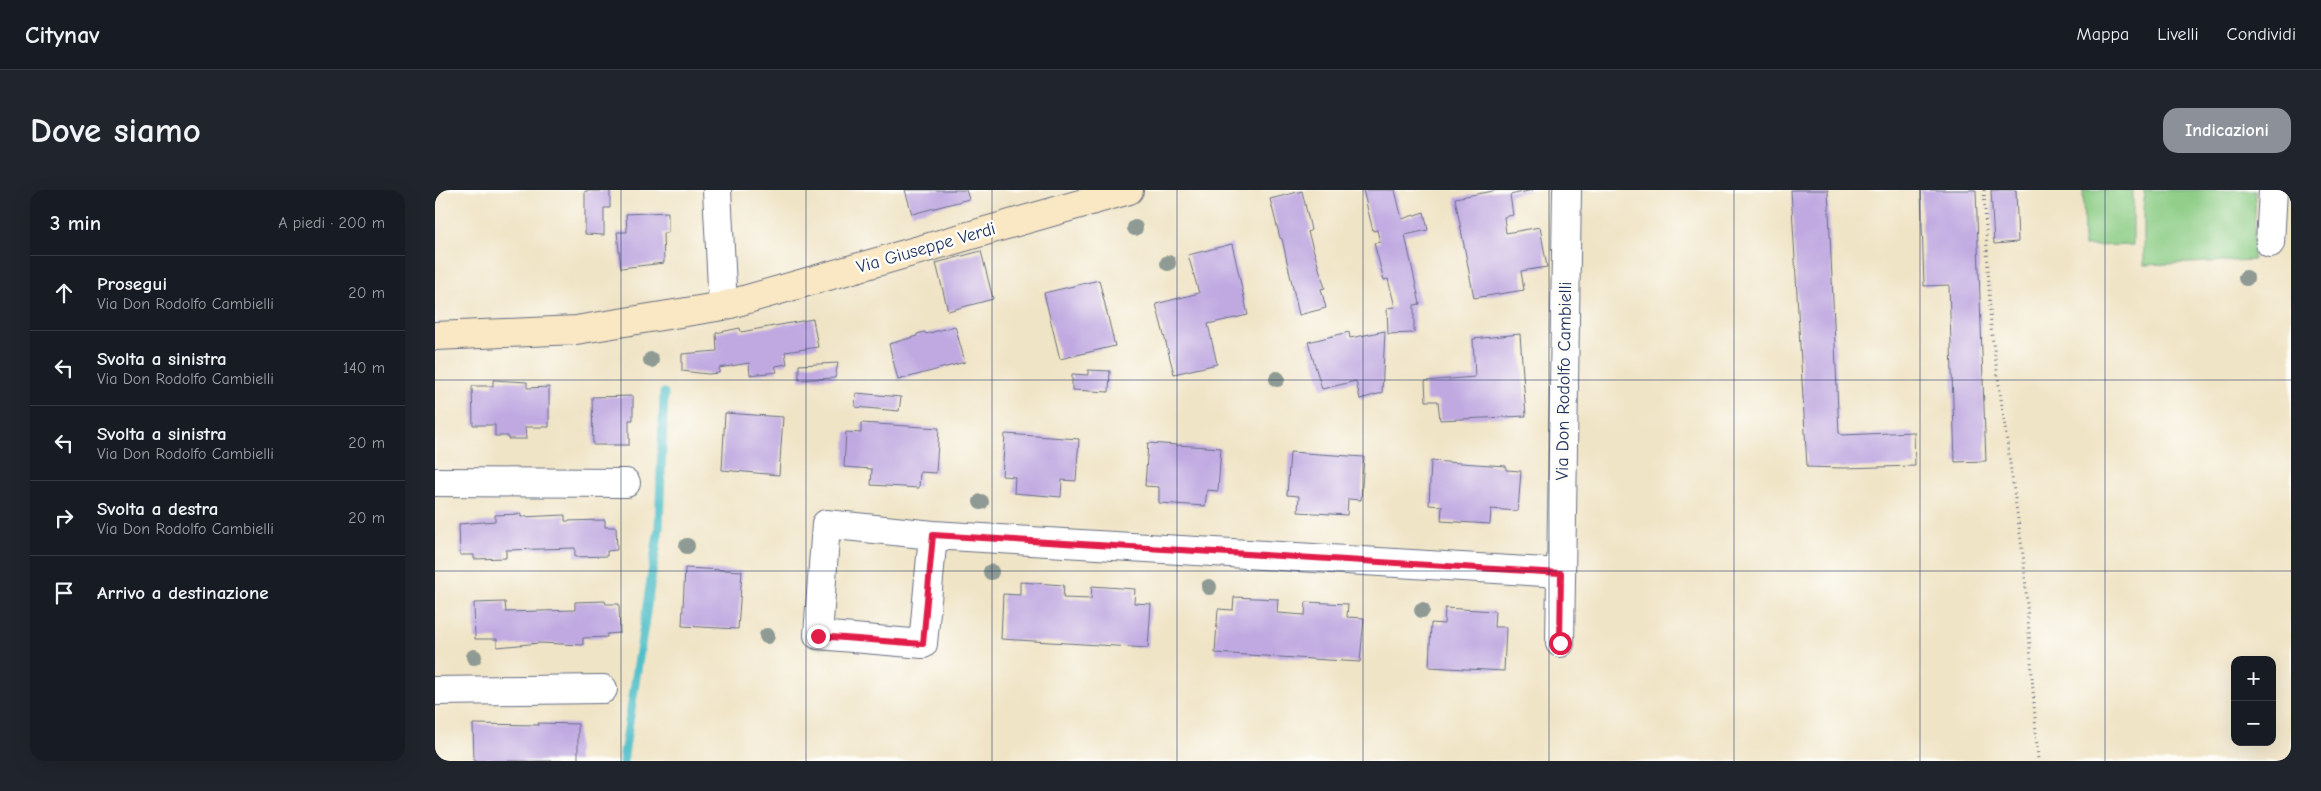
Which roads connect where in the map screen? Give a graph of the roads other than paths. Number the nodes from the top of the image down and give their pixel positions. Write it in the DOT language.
graph roads {
  1 [pos="717,190"];
  2 [pos="1129,190"];
  3 [pos="1567,190"];
  4 [pos="2273,190"];
  5 [pos="2270,243"];
  6 [pos="723,306"];
  7 [pos="435,336"];
  8 [pos="435,482"];
  9 [pos="626,483"];
  10 [pos="933,535"];
  11 [pos="1561,573"];
  12 [pos="1560,643"];
  13 [pos="603,689"];
  14 [pos="435,691"];
  1 -- 6 [label="street"];
  2 -- 6 [label="street, Via Giuseppe Verdi"];
  3 -- 11 [label="street, Via Don Rodolfo Cambielli"];
  4 -- 5 [label="street"];
  6 -- 7 [label="street, Via Giuseppe Verdi"];
  8 -- 9 [label="street"];
  10 -- 10 [label="street"];
  10 -- 11 [label="street"];
  11 -- 12 [label="street, Via Don Rodolfo Cambielli"];
  13 -- 14 [label="street"];
}
